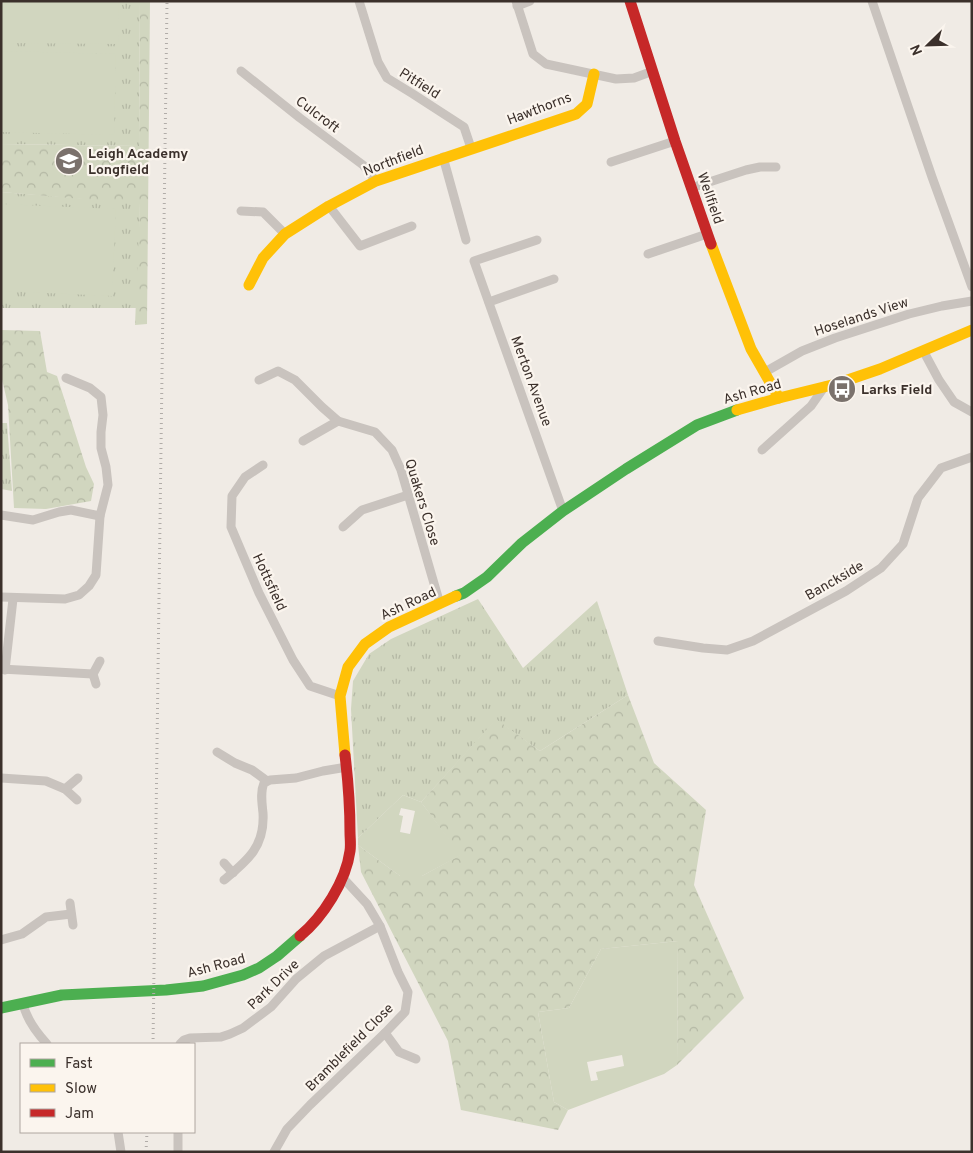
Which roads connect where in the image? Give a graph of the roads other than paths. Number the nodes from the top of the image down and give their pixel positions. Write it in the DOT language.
graph roads {
  1 [pos="359,1"];
  2 [pos="530,1"];
  3 [pos="630,1"];
  4 [pos="872,1"];
  5 [pos="516,4"];
  6 [pos="241,71"];
  7 [pos="653,71"];
  8 [pos="594,74"];
  9 [pos="674,141"];
  10 [pos="471,148"];
  11 [pos="443,157"];
  12 [pos="612,162"];
  13 [pos="776,167"];
  14 [pos="376,181"];
  15 [pos="691,188"];
  16 [pos="329,206"];
  17 [pos="241,211"];
  18 [pos="412,226"];
  19 [pos="285,234"];
  20 [pos="707,234"];
  21 [pos="466,240"];
  22 [pos="537,240"];
  23 [pos="648,254"];
  24 [pos="554,279"];
  25 [pos="249,285"];
  26 [pos="972,287"];
  27 [pos="972,301"];
  28 [pos="489,302"];
  29 [pos="972,330"];
  30 [pos="924,352"];
  31 [pos="765,372"];
  32 [pos="66,378"];
  33 [pos="259,380"];
  34 [pos="825,386"];
  35 [pos="779,398"];
  36 [pos="972,412"];
  37 [pos="338,421"];
  38 [pos="303,442"];
  39 [pos="762,450"];
  40 [pos="972,457"];
  41 [pos="263,465"];
  42 [pos="408,495"];
  43 [pos="563,511"];
  44 [pos="1,515"];
  45 [pos="100,516"];
  46 [pos="344,526"];
  47 [pos="1,597"];
  48 [pos="13,598"];
  49 [pos="440,604"];
  50 [pos="658,641"];
  51 [pos="100,661"];
  52 [pos="3,670"];
  53 [pos="93,674"];
  54 [pos="96,684"];
  55 [pos="340,696"];
  56 [pos="217,752"];
  57 [pos="348,767"];
  58 [pos="1,778"];
  59 [pos="78,778"];
  60 [pos="267,781"];
  61 [pos="65,790"];
  62 [pos="77,800"];
  63 [pos="224,863"];
  64 [pos="233,873"];
  65 [pos="343,878"];
  66 [pos="224,880"];
  67 [pos="70,903"];
  68 [pos="72,914"];
  69 [pos="72,925"];
  70 [pos="380,926"];
  71 [pos="1,940"];
  72 [pos="23,1002"];
  73 [pos="1,1008"];
  74 [pos="385,1033"];
  75 [pos="46,1043"];
  76 [pos="181,1043"];
  77 [pos="416,1059"];
  78 [pos="118,1133"];
  79 [pos="178,1133"];
  80 [pos="121,1152"];
  81 [pos="178,1152"];
  82 [pos="274,1152"];
  1 -- 10 [label="street, Pitfield"];
  2 -- 5 [label="street"];
  3 -- 7 [label="street, Wellfield"];
  4 -- 26 [label="street"];
  5 -- 8 [label="street"];
  6 -- 14 [label="street, Culcroft"];
  7 -- 8 [label="street"];
  7 -- 9 [label="street, Wellfield"];
  8 -- 10 [label="street, Hawthorns"];
  9 -- 12 [label="street"];
  9 -- 15 [label="street, Wellfield"];
  10 -- 11 [label="street, Northfield"];
  11 -- 14 [label="street, Northfield"];
  11 -- 21 [label="street"];
  13 -- 15 [label="street"];
  14 -- 16 [label="street, Northfield"];
  15 -- 20 [label="street, Wellfield"];
  16 -- 18 [label="street"];
  16 -- 19 [label="street, Northfield"];
  17 -- 19 [label="street"];
  19 -- 25 [label="street, Northfield"];
  20 -- 23 [label="street"];
  20 -- 31 [label="street, Wellfield"];
  22 -- 28 [label="street, Merton Avenue"];
  24 -- 28 [label="street"];
  27 -- 31 [label="street, Hoselands View"];
  28 -- 43 [label="street, Merton Avenue"];
  29 -- 30 [label="street, Ash Road"];
  30 -- 34 [label="street, Ash Road"];
  30 -- 36 [label="street"];
  31 -- 35 [label="street, Wellfield"];
  32 -- 45 [label="street"];
  33 -- 37 [label="street"];
  34 -- 35 [label="street, Ash Road"];
  34 -- 39 [label="street"];
  35 -- 43 [label="street, Ash Road"];
  37 -- 38 [label="street"];
  37 -- 42 [label="street, Quakers Close"];
  40 -- 50 [label="street, Banckside"];
  41 -- 55 [label="street, Hottsfield"];
  42 -- 46 [label="street"];
  42 -- 49 [label="street, Quakers Close"];
  43 -- 49 [label="street, Ash Road"];
  44 -- 45 [label="street"];
  45 -- 48 [label="street"];
  47 -- 48 [label="street"];
  48 -- 52 [label="street"];
  49 -- 55 [label="street, Ash Road"];
  51 -- 53 [label="street"];
  52 -- 53 [label="street"];
  53 -- 54 [label="street"];
  55 -- 57 [label="street, Ash Road"];
  56 -- 60 [label="street"];
  57 -- 60 [label="street"];
  57 -- 65 [label="street, Ash Road"];
  58 -- 61 [label="street"];
  59 -- 61 [label="street"];
  60 -- 64 [label="street"];
  61 -- 62 [label="street"];
  63 -- 64 [label="street"];
  64 -- 66 [label="street"];
  65 -- 70 [label="street, Bramblefield Close"];
  65 -- 72 [label="street, Ash Road"];
  67 -- 68 [label="street"];
  68 -- 69 [label="street"];
  68 -- 71 [label="street"];
  70 -- 74 [label="street, Bramblefield Close"];
  70 -- 76 [label="street, Park Drive"];
  72 -- 73 [label="street, Ash Road"];
  72 -- 75 [label="street"];
  74 -- 77 [label="street"];
  74 -- 82 [label="street, Bramblefield Close"];
  78 -- 80 [label="street"];
  79 -- 81 [label="street"];
}
